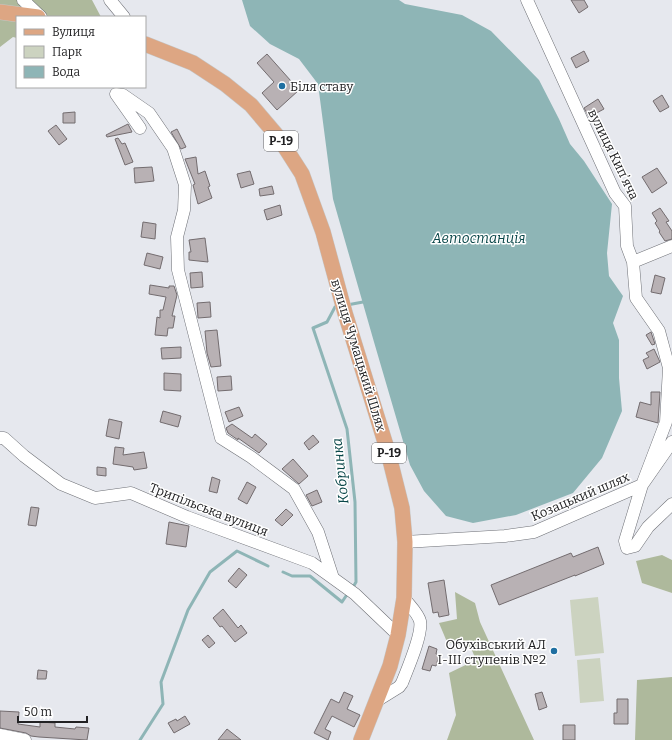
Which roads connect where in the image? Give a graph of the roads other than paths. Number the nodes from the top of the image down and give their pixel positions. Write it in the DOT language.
graph roads {
  1 [pos="23,0"];
  2 [pos="110,0"];
  3 [pos="527,0"];
  4 [pos="0,12"];
  5 [pos="31,16"];
  6 [pos="38,16"];
  7 [pos="123,16"];
  8 [pos="146,44"];
  9 [pos="140,128"];
  10 [pos="672,246"];
  11 [pos="633,262"];
  12 [pos="0,438"];
  13 [pos="672,442"];
  14 [pos="642,485"];
  15 [pos="672,504"];
  16 [pos="405,542"];
  17 [pos="333,578"];
  18 [pos="404,598"];
  19 [pos="398,635"];
  20 [pos="378,700"];
  21 [pos="0,735"];
  22 [pos="25,740"];
  23 [pos="361,740"];
  1 -- 6 [label="street"];
  2 -- 7 [label="street"];
  3 -- 11 [label="street, вулиця Кипʼяча"];
  4 -- 5 [label="main road"];
  8 -- 16 [label="main road, вулиця Чумацький Шлях / Р-19"];
  9 -- 17 [label="street"];
  10 -- 11 [label="street"];
  11 -- 14 [label="street, вулиця Кипʼяча"];
  12 -- 17 [label="street, Трипільська вулиця"];
  13 -- 14 [label="street, Козацький шлях"];
  14 -- 15 [label="street"];
  14 -- 16 [label="street, Козацький шлях"];
  16 -- 18 [label="main road, вулиця Чумацький Шлях / Р-19"];
  17 -- 19 [label="street, Трипільська вулиця"];
  18 -- 19 [label="main road, вулиця Чумацький Шлях / Р-19"];
  18 -- 20 [label="street"];
  19 -- 20 [label="main road, вулиця Чумацький Шлях / Р-19"];
  20 -- 23 [label="main road, вулиця Чумацький Шлях / Р-19"];
  21 -- 22 [label="street"];
}
